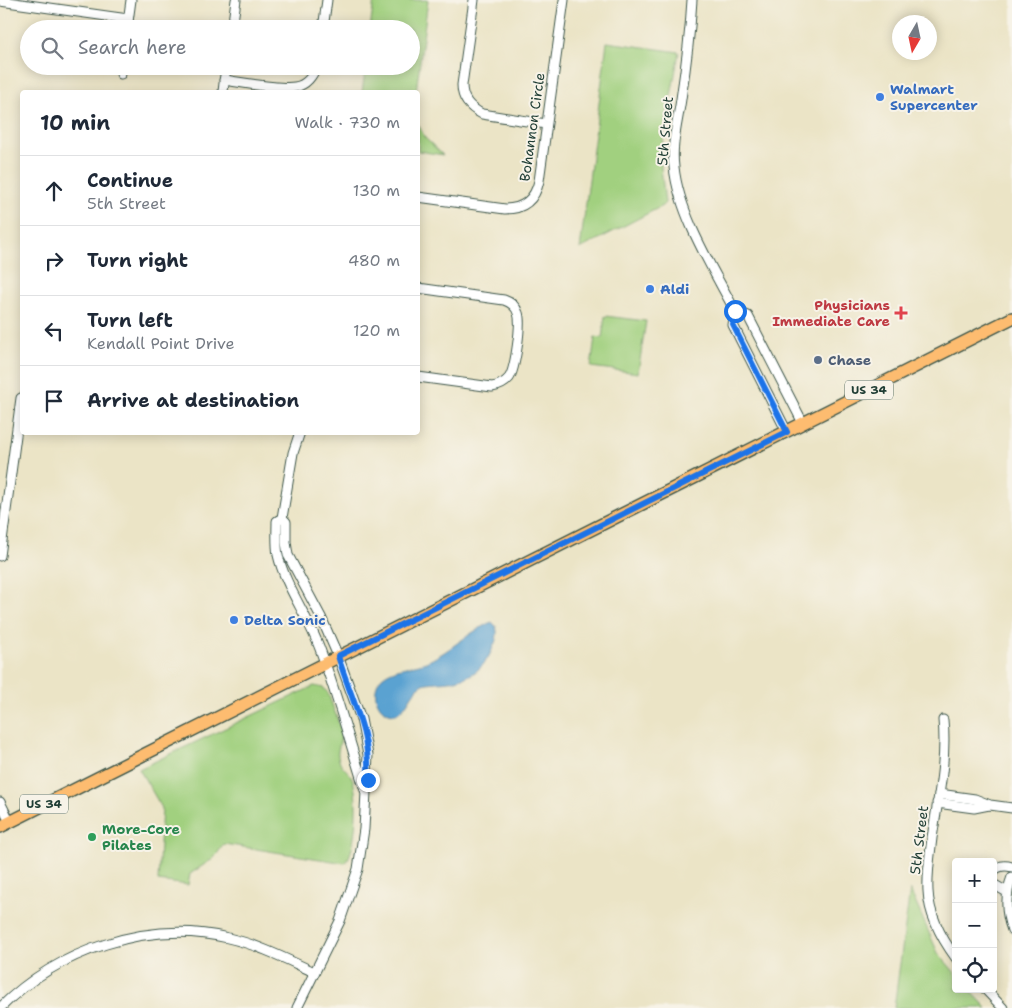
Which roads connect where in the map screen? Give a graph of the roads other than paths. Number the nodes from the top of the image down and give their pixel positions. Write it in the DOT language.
graph roads {
  1 [pos="131,0"];
  2 [pos="236,0"];
  3 [pos="327,0"];
  4 [pos="474,0"];
  5 [pos="564,0"];
  6 [pos="692,0"];
  7 [pos="0,1"];
  8 [pos="106,20"];
  9 [pos="128,20"];
  10 [pos="233,20"];
  11 [pos="324,20"];
  12 [pos="225,75"];
  13 [pos="313,75"];
  14 [pos="224,80"];
  15 [pos="223,90"];
  16 [pos="546,124"];
  17 [pos="420,197"];
  18 [pos="420,288"];
  19 [pos="735,311"];
  20 [pos="1012,318"];
  21 [pos="420,377"];
  22 [pos="20,406"];
  23 [pos="804,423"];
  24 [pos="787,432"];
  25 [pos="299,435"];
  26 [pos="283,555"];
  27 [pos="0,556"];
  28 [pos="338,656"];
  29 [pos="325,663"];
  30 [pos="943,720"];
  31 [pos="365,790"];
  32 [pos="938,799"];
  33 [pos="0,802"];
  34 [pos="1012,808"];
  35 [pos="5,824"];
  36 [pos="997,867"];
  37 [pos="1012,867"];
  38 [pos="1012,877"];
  39 [pos="997,886"];
  40 [pos="1007,892"];
  41 [pos="1012,930"];
  42 [pos="952,952"];
  43 [pos="314,972"];
  44 [pos="989,993"];
  45 [pos="0,1008"];
  46 [pos="297,1008"];
  47 [pos="1003,1008"];
  1 -- 9 [label="street"];
  2 -- 10 [label="street"];
  3 -- 11 [label="street"];
  4 -- 16 [label="street"];
  5 -- 16 [label="street, Bohannon Circle"];
  6 -- 19 [label="street, 5th Street"];
  7 -- 8 [label="street"];
  12 -- 14 [label="street"];
  13 -- 14 [label="street"];
  14 -- 15 [label="street"];
  16 -- 17 [label="street, Bohannon Circle"];
  18 -- 21 [label="street"];
  19 -- 23 [label="street, 5th Street"];
  19 -- 24 [label="street, 5th Street"];
  20 -- 23 [label="main road, US 34"];
  22 -- 27 [label="street"];
  23 -- 24 [label="main road, US 34"];
  24 -- 28 [label="main road, US 34"];
  25 -- 26 [label="street"];
  26 -- 28 [label="street"];
  26 -- 29 [label="street"];
  28 -- 29 [label="main road, US 34"];
  28 -- 31 [label="street"];
  29 -- 31 [label="street"];
  29 -- 35 [label="main road, US 34"];
  30 -- 32 [label="street, 5th Street"];
  31 -- 43 [label="street"];
  32 -- 34 [label="street"];
  32 -- 42 [label="street, 5th Street"];
  33 -- 35 [label="street"];
  36 -- 37 [label="street"];
  38 -- 40 [label="street"];
  39 -- 40 [label="street"];
  40 -- 41 [label="street"];
  43 -- 45 [label="street"];
  43 -- 46 [label="street"];
  44 -- 47 [label="street"];
}
